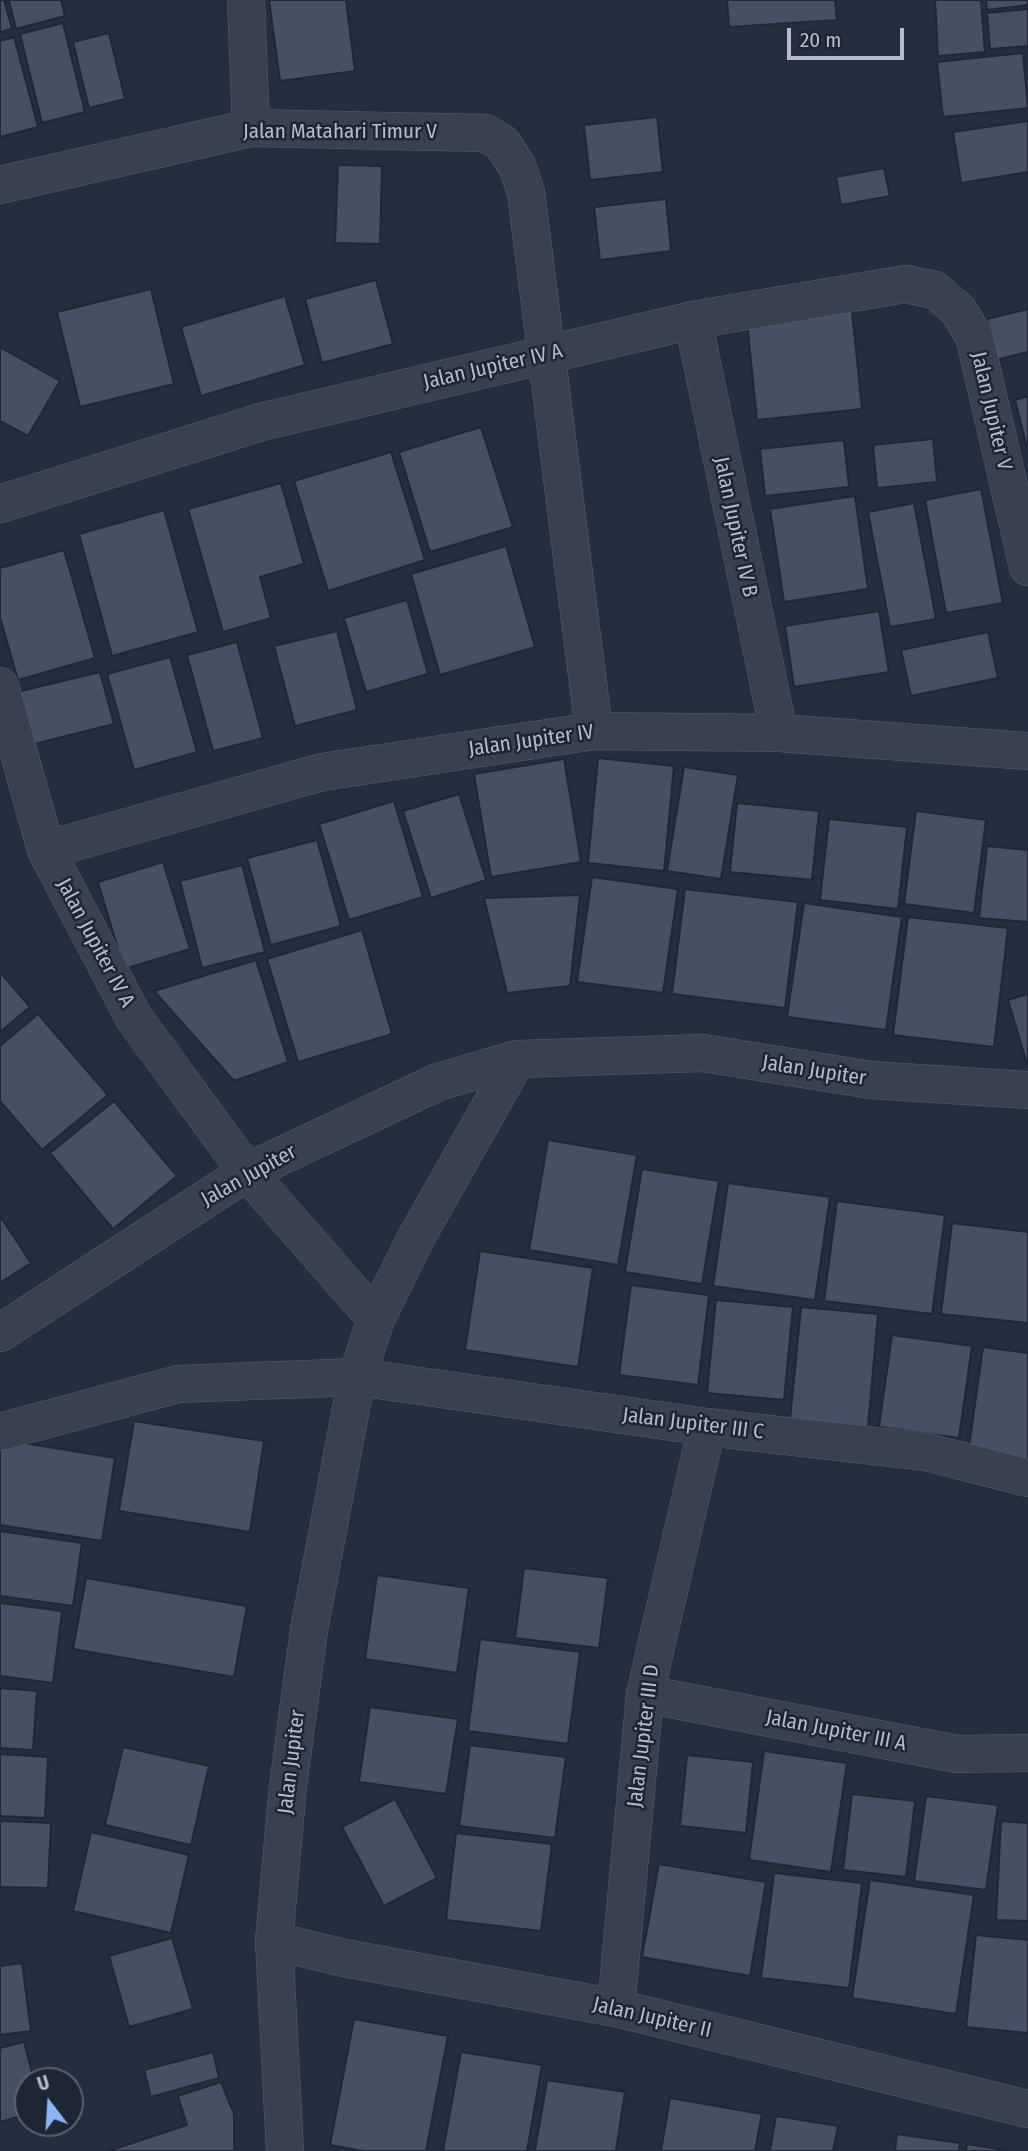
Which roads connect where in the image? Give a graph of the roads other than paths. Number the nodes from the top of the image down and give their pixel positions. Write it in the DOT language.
graph roads {
  1 [pos="246,0"];
  2 [pos="251,128"];
  3 [pos="0,185"];
  4 [pos="692,320"];
  5 [pos="974,336"];
  6 [pos="544,354"];
  7 [pos="0,504"];
  8 [pos="1028,568"];
  9 [pos="0,686"];
  10 [pos="594,731"];
  11 [pos="779,733"];
  12 [pos="1028,751"];
  13 [pos="46,850"];
  14 [pos="517,1059"];
  15 [pos="1028,1090"];
  16 [pos="247,1172"];
  17 [pos="376,1319"];
  18 [pos="0,1332"];
  19 [pos="357,1377"];
  20 [pos="707,1427"];
  21 [pos="0,1432"];
  22 [pos="1028,1478"];
  23 [pos="645,1693"];
  24 [pos="1028,1753"];
  25 [pos="274,1941"];
  26 [pos="616,2008"];
  27 [pos="1028,2109"];
  28 [pos="285,2151"];
  1 -- 2 [label="street"];
  2 -- 3 [label="street, Jalan Matahari Timur V"];
  2 -- 6 [label="street, Jalan Matahari Timur V"];
  4 -- 5 [label="street, Jalan Jupiter IV A"];
  4 -- 6 [label="street, Jalan Jupiter IV A"];
  4 -- 11 [label="street, Jalan Jupiter IV B"];
  5 -- 8 [label="street, Jalan Jupiter V"];
  6 -- 7 [label="street, Jalan Jupiter IV A"];
  6 -- 10 [label="street, Jalan Matahari Timur V"];
  9 -- 13 [label="street, Jalan Jupiter IV A"];
  10 -- 11 [label="street, Jalan Jupiter IV"];
  10 -- 13 [label="street, Jalan Jupiter IV"];
  11 -- 12 [label="street, Jalan Jupiter IV"];
  13 -- 16 [label="street, Jalan Jupiter IV A"];
  14 -- 15 [label="street, Jalan Jupiter"];
  14 -- 16 [label="street, Jalan Jupiter"];
  14 -- 17 [label="street, Jalan Jupiter"];
  16 -- 17 [label="street, Jalan Jupiter IV A"];
  16 -- 18 [label="street, Jalan Jupiter"];
  17 -- 19 [label="street, Jalan Jupiter"];
  19 -- 20 [label="street, Jalan Jupiter III C"];
  19 -- 21 [label="street"];
  19 -- 25 [label="street, Jalan Jupiter"];
  20 -- 22 [label="street, Jalan Jupiter III C"];
  20 -- 23 [label="street, Jalan Jupiter III D"];
  23 -- 24 [label="street, Jalan Jupiter III A"];
  23 -- 26 [label="street, Jalan Jupiter III D"];
  25 -- 26 [label="street, Jalan Jupiter II"];
  25 -- 28 [label="street, Jalan Jupiter"];
  26 -- 27 [label="street, Jalan Jupiter II"];
}
